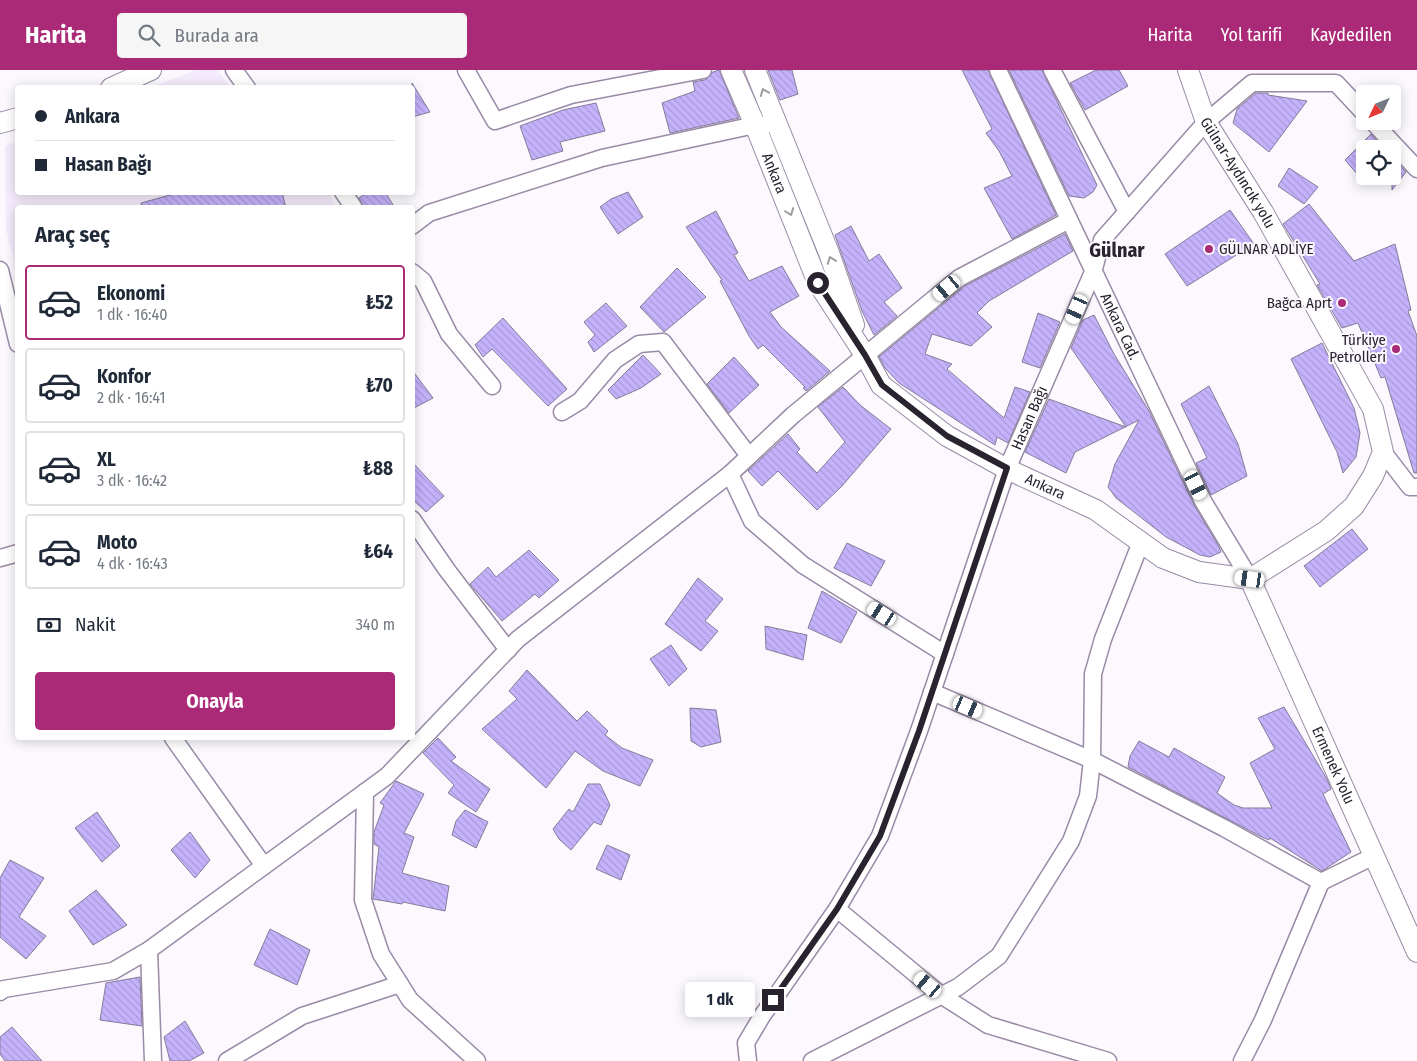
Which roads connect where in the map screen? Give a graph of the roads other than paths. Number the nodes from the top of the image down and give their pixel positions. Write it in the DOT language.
graph roads {
  1 [pos="151,70"];
  2 [pos="234,70"];
  3 [pos="466,70"];
  4 [pos="703,70"];
  5 [pos="730,70"];
  6 [pos="755,70"];
  7 [pos="998,70"];
  8 [pos="1052,70"];
  9 [pos="1188,70"];
  10 [pos="1338,77"];
  11 [pos="118,85"];
  12 [pos="245,85"];
  13 [pos="1356,102"];
  14 [pos="15,119"];
  15 [pos="1206,122"];
  16 [pos="0,123"];
  17 [pos="755,125"];
  18 [pos="778,126"];
  19 [pos="1380,130"];
  20 [pos="1417,169"];
  21 [pos="1127,212"];
  22 [pos="1069,220"];
  23 [pos="415,224"];
  24 [pos="0,270"];
  25 [pos="1093,272"];
  26 [pos="415,274"];
  27 [pos="15,332"];
  28 [pos="865,355"];
  29 [pos="492,386"];
  30 [pos="562,412"];
  31 [pos="1383,452"];
  32 [pos="749,456"];
  33 [pos="1007,468"];
  34 [pos="730,474"];
  35 [pos="1417,487"];
  36 [pos="415,524"];
  37 [pos="1141,542"];
  38 [pos="15,554"];
  39 [pos="0,558"];
  40 [pos="1250,579"];
  41 [pos="508,650"];
  42 [pos="945,654"];
  43 [pos="932,692"];
  44 [pos="174,740"];
  45 [pos="1092,760"];
  46 [pos="366,792"];
  47 [pos="1374,856"];
  48 [pos="264,866"];
  49 [pos="1321,882"];
  50 [pos="837,909"];
  51 [pos="149,950"];
  52 [pos="1417,952"];
  53 [pos="400,984"];
  54 [pos="1,989"];
  55 [pos="941,996"];
  56 [pos="153,1061"];
  57 [pos="227,1061"];
  58 [pos="477,1061"];
  59 [pos="748,1061"];
  60 [pos="812,1061"];
  61 [pos="1108,1061"];
  62 [pos="1242,1061"];
  1 -- 11 [label="main road"];
  2 -- 12 [label="street"];
  3 -- 4 [label="street"];
  5 -- 17 [label="main road, Ankara"];
  18 -- 6 [label="main road, Ankara, one-way"];
  7 -- 22 [label="street, Ankara Cad."];
  8 -- 21 [label="street"];
  9 -- 15 [label="main road, Gülnar-Aydıncık yolu"];
  10 -- 13 [label="street"];
  10 -- 15 [label="street, Hasan Bağı"];
  14 -- 16 [label="main road"];
  15 -- 21 [label="street, Hasan Bağı"];
  15 -- 31 [label="main road, Gülnar-Aydıncık yolu"];
  17 -- 18 [label="street"];
  17 -- 23 [label="street"];
  17 -- 28 [label="main road, Ankara, one-way"];
  28 -- 18 [label="main road, Ankara, one-way"];
  19 -- 20 [label="street"];
  21 -- 25 [label="street, Hasan Bağı"];
  22 -- 25 [label="street, Ankara Cad."];
  22 -- 28 [label="street"];
  24 -- 27 [label="street"];
  25 -- 33 [label="street, Hasan Bağı"];
  25 -- 40 [label="street, Ankara Cad."];
  26 -- 29 [label="street"];
  28 -- 32 [label="street"];
  28 -- 33 [label="main road, Ankara"];
  30 -- 32 [label="street"];
  31 -- 35 [label="street"];
  31 -- 40 [label="main road"];
  32 -- 34 [label="street"];
  33 -- 37 [label="main road, Ankara"];
  33 -- 42 [label="street, Hasan Bağı"];
  34 -- 41 [label="street"];
  34 -- 42 [label="street"];
  36 -- 41 [label="street"];
  37 -- 40 [label="main road, Ankara"];
  37 -- 45 [label="street"];
  38 -- 39 [label="street"];
  40 -- 47 [label="main road, Ermenek Yolu"];
  41 -- 46 [label="street"];
  42 -- 43 [label="street, Hasan Bağı"];
  43 -- 45 [label="street"];
  43 -- 50 [label="street, Hasan Bağı"];
  44 -- 48 [label="street"];
  45 -- 49 [label="street"];
  45 -- 55 [label="street"];
  46 -- 48 [label="street"];
  46 -- 53 [label="street"];
  47 -- 49 [label="street"];
  47 -- 52 [label="main road, Ermenek Yolu"];
  48 -- 51 [label="street"];
  49 -- 62 [label="street"];
  50 -- 55 [label="street"];
  50 -- 59 [label="street, Hasan Bağı"];
  51 -- 54 [label="street"];
  51 -- 56 [label="street"];
  53 -- 57 [label="street"];
  53 -- 58 [label="street"];
  55 -- 60 [label="street"];
  55 -- 61 [label="street"];
}
